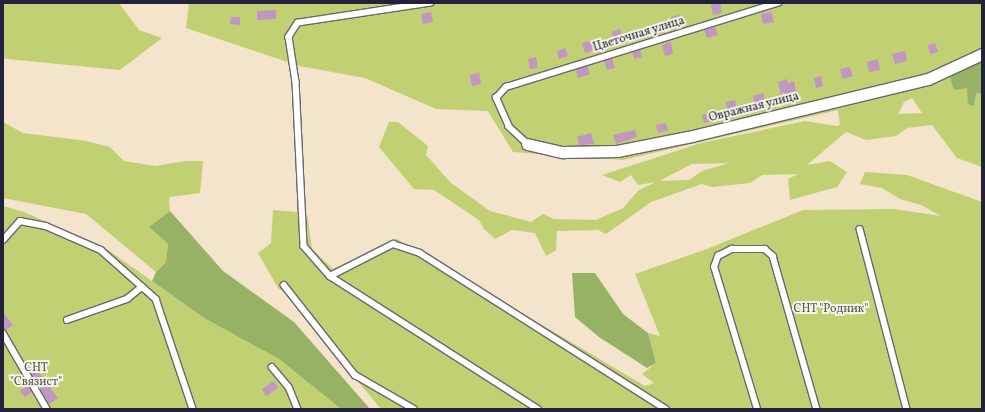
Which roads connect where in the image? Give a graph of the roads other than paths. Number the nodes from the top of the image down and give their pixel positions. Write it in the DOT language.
graph roads {
  1 [pos="431,3"];
  2 [pos="778,3"];
  3 [pos="982,54"];
  4 [pos="527,144"];
  5 [pos="860,229"];
  6 [pos="3,240"];
  7 [pos="330,276"];
  8 [pos="284,285"];
  9 [pos="142,287"];
  10 [pos="67,320"];
  11 [pos="3,333"];
  12 [pos="272,367"];
  13 [pos="47,409"];
  14 [pos="193,409"];
  15 [pos="298,409"];
  16 [pos="414,409"];
  17 [pos="538,409"];
  18 [pos="666,409"];
  19 [pos="757,409"];
  20 [pos="817,409"];
  21 [pos="907,409"];
  1 -- 7 [label="lane"];
  2 -- 4 [label="lane, Цветочная улица"];
  3 -- 4 [label="street, Овражная улица"];
  5 -- 21 [label="lane"];
  6 -- 9 [label="lane"];
  7 -- 17 [label="lane"];
  7 -- 18 [label="lane"];
  8 -- 16 [label="lane"];
  9 -- 10 [label="lane"];
  9 -- 14 [label="lane"];
  11 -- 13 [label="lane"];
  12 -- 15 [label="lane"];
  19 -- 20 [label="lane"];
}
